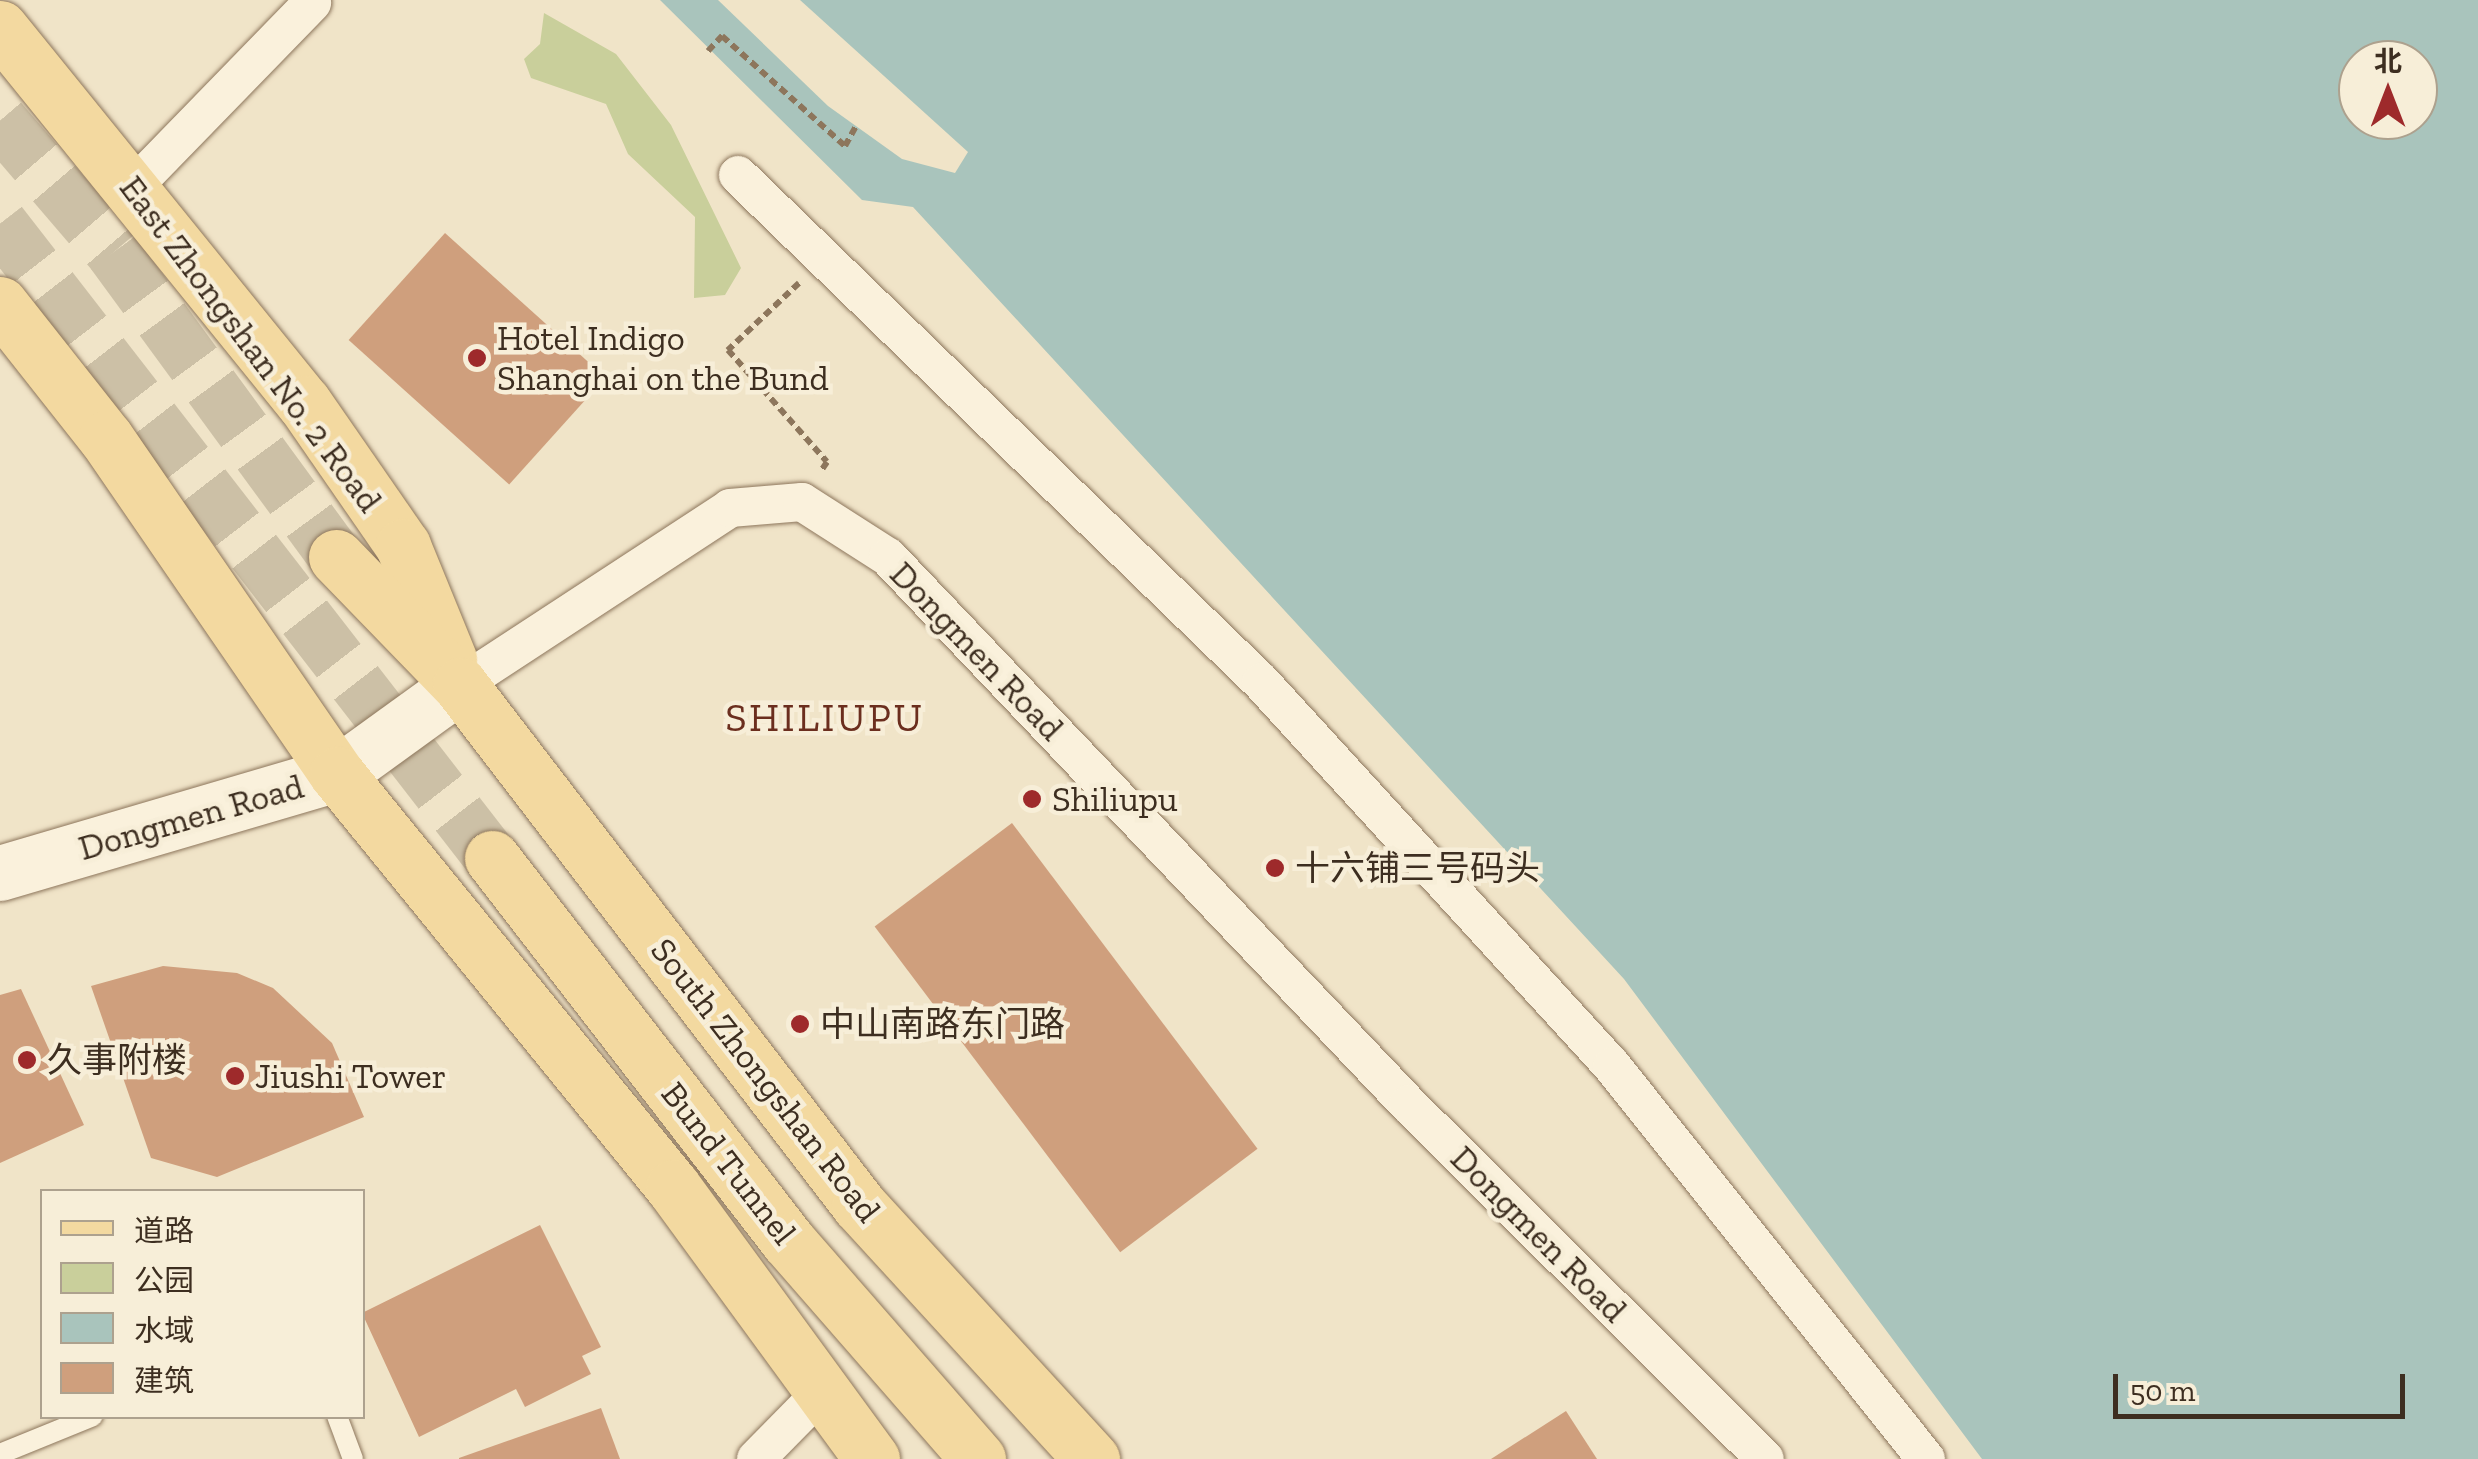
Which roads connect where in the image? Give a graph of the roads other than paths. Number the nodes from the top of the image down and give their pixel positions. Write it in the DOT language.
graph roads {
  1 [pos="312,3"];
  2 [pos="0,28"];
  3 [pos="738,174"];
  4 [pos="133,187"];
  5 [pos="0,304"];
  6 [pos="304,403"];
  7 [pos="336,557"];
  8 [pos="401,624"];
  9 [pos="460,685"];
  10 [pos="338,774"];
  11 [pos="492,858"];
  12 [pos="0,873"];
  13 [pos="820,1395"];
  14 [pos="87,1419"];
  15 [pos="338,1419"];
  16 [pos="0,1454"];
  17 [pos="354,1459"];
  18 [pos="756,1459"];
  19 [pos="872,1459"];
  20 [pos="978,1459"];
  21 [pos="1092,1459"];
  22 [pos="1766,1459"];
  23 [pos="1926,1459"];
  1 -- 4 [label="street"];
  2 -- 4 [label="main road, East Zhongshan No. 2 Road"];
  3 -- 23 [label="street"];
  4 -- 6 [label="main road, East Zhongshan No. 2 Road"];
  5 -- 10 [label="main road"];
  6 -- 8 [label="main road"];
  6 -- 9 [label="main road, East Zhongshan No. 2 Road"];
  7 -- 8 [label="main road"];
  8 -- 9 [label="main road"];
  9 -- 10 [label="street, Dongmen Road"];
  9 -- 21 [label="main road, South Zhongshan Road"];
  9 -- 22 [label="street, Dongmen Road"];
  10 -- 12 [label="street, Dongmen Road"];
  10 -- 13 [label="main road"];
  11 -- 20 [label="main road, Bund Tunnel"];
  13 -- 18 [label="street"];
  13 -- 19 [label="main road"];
  14 -- 16 [label="lane"];
  15 -- 17 [label="lane"];
}
